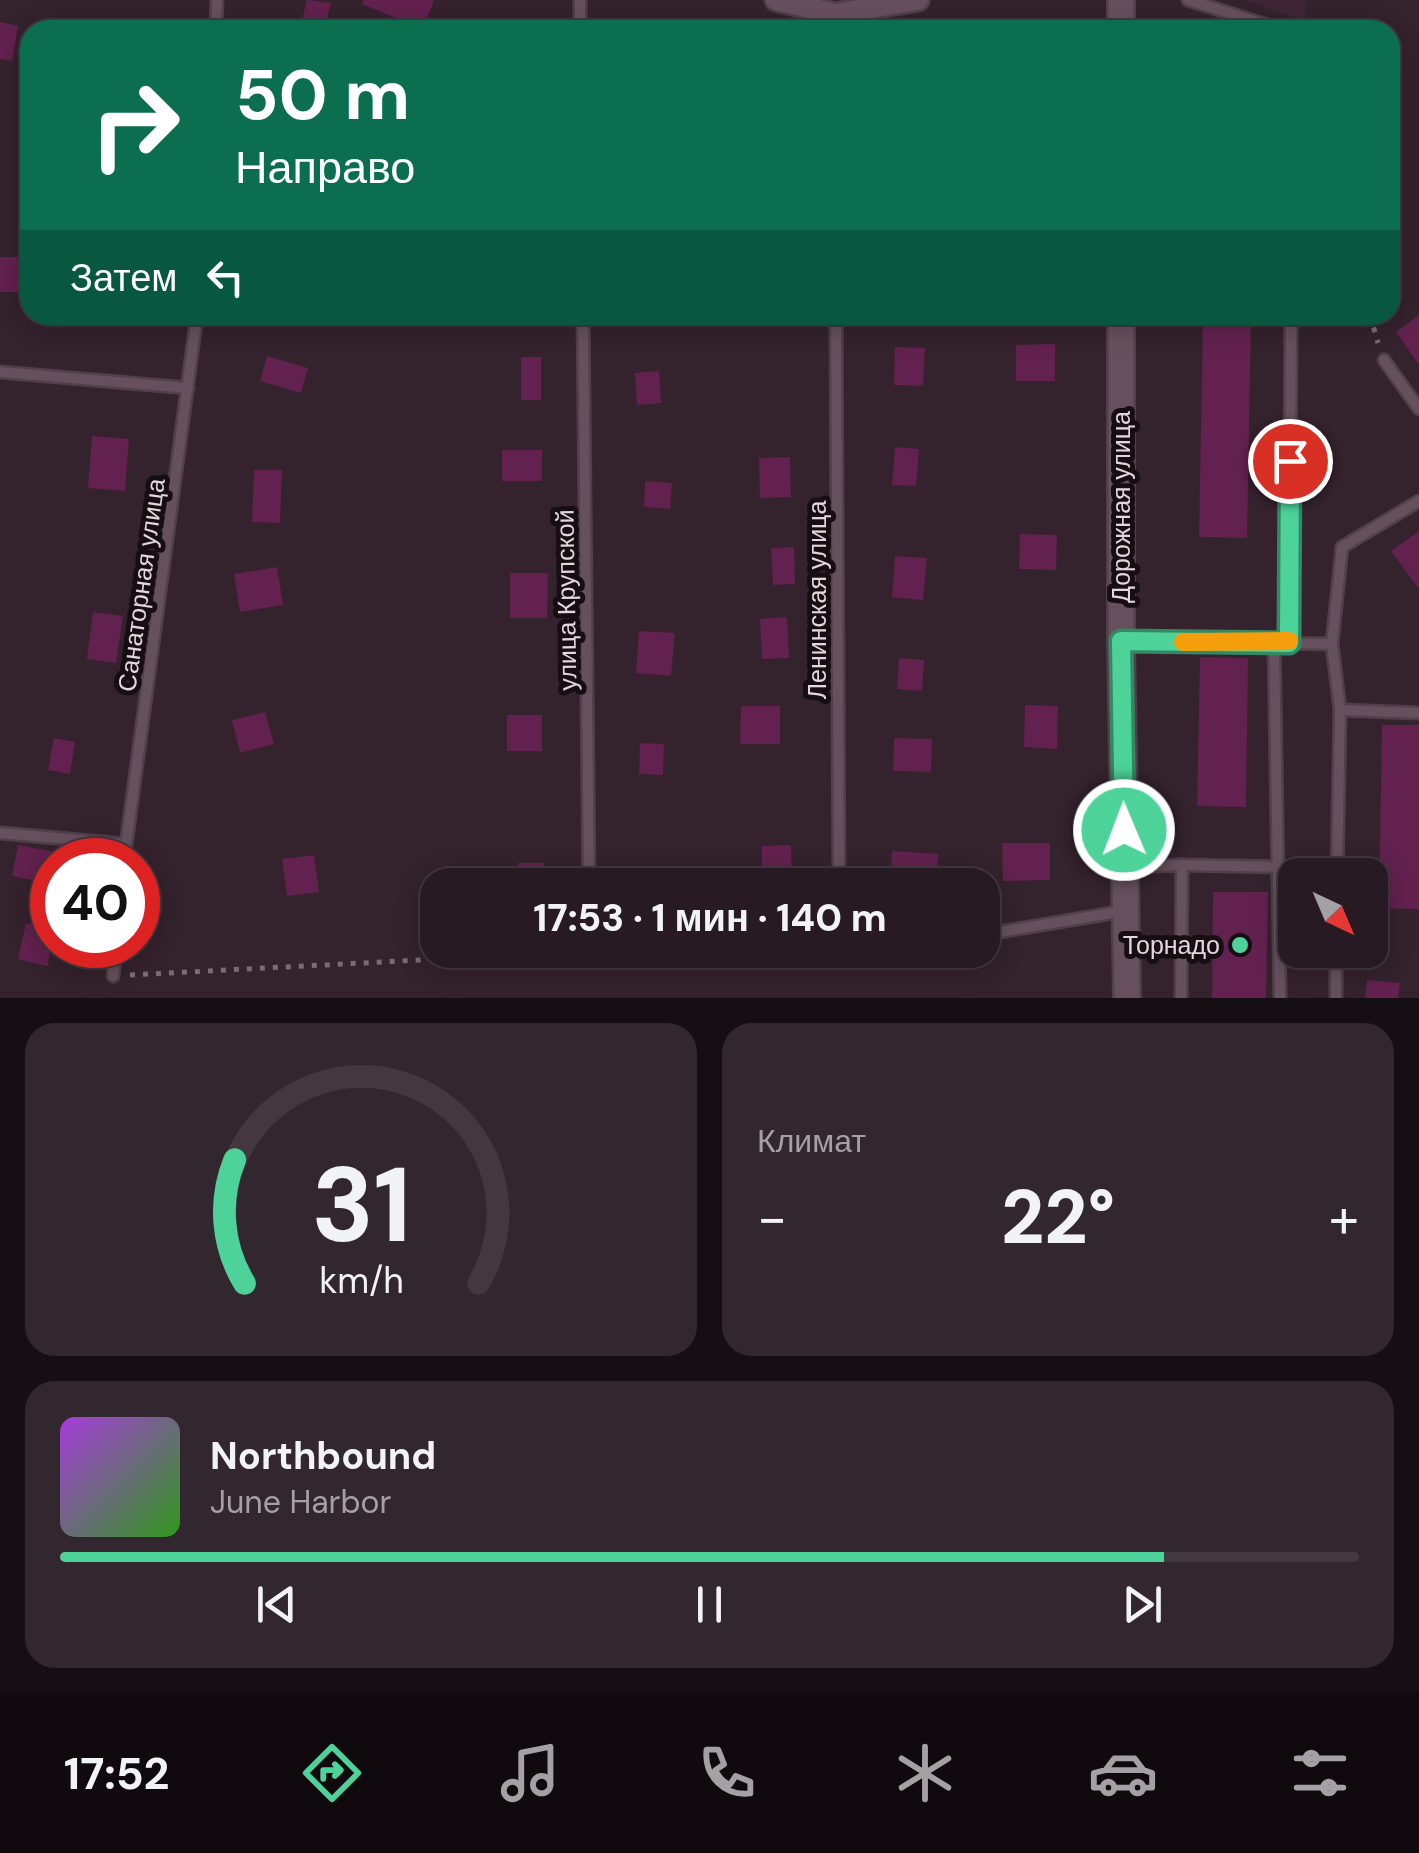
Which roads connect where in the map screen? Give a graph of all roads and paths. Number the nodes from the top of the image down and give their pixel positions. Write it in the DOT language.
graph roads {
  1 [pos="776,0"];
  2 [pos="918,0"];
  3 [pos="1188,0"];
  4 [pos="830,20"];
  5 [pos="843,20"];
  6 [pos="1251,20"];
  7 [pos="195,325"];
  8 [pos="583,325"];
  9 [pos="836,325"];
  10 [pos="1121,325"];
  11 [pos="1291,325"];
  12 [pos="1373,325"];
  13 [pos="1384,360"];
  14 [pos="0,372"];
  15 [pos="188,388"];
  16 [pos="1419,409"];
  17 [pos="1419,501"];
  18 [pos="1121,641"];
  19 [pos="1274,643"];
  20 [pos="1289,643"];
  21 [pos="1332,644"];
  22 [pos="1340,710"];
  23 [pos="1419,713"];
  24 [pos="0,833"];
  25 [pos="57,838"];
  26 [pos="127,838"];
  27 [pos="1337,858"];
  28 [pos="1182,865"];
  29 [pos="1277,866"];
  30 [pos="1124,867"];
  31 [pos="589,868"];
  32 [pos="839,868"];
  33 [pos="1124,911"];
  34 [pos="1000,932"];
  35 [pos="420,959"];
  36 [pos="113,968"];
  37 [pos="1336,968"];
  38 [pos="112,976"];
  39 [pos="1127,998"];
  40 [pos="1181,998"];
  41 [pos="1280,998"];
  42 [pos="1336,998"];
  1 -- 4 [label="street"];
  2 -- 5 [label="street"];
  3 -- 6 [label="lane"];
  7 -- 15 [label="lane, Санаторная улица"];
  8 -- 31 [label="lane, улица Крупской"];
  9 -- 32 [label="lane, Ленинская улица"];
  10 -- 18 [label="street, Дорожная улица"];
  11 -- 20 [label="lane"];
  12 -- 13 [label="path"];
  13 -- 16 [label="lane"];
  14 -- 15 [label="lane"];
  15 -- 26 [label="lane, Санаторная улица"];
  17 -- 21 [label="lane"];
  18 -- 19 [label="lane"];
  18 -- 30 [label="street, Дорожная улица"];
  19 -- 20 [label="lane"];
  19 -- 29 [label="lane"];
  20 -- 21 [label="lane"];
  21 -- 22 [label="lane"];
  22 -- 23 [label="lane"];
  22 -- 27 [label="lane"];
  24 -- 25 [label="lane"];
  28 -- 29 [label="lane"];
  28 -- 30 [label="lane"];
  28 -- 40 [label="lane"];
  29 -- 41 [label="lane"];
  30 -- 33 [label="street, Дорожная улица"];
  33 -- 34 [label="lane"];
  33 -- 39 [label="street, Дорожная улица"];
  35 -- 38 [label="path"];
  36 -- 38 [label="lane"];
  37 -- 42 [label="lane"];
}
